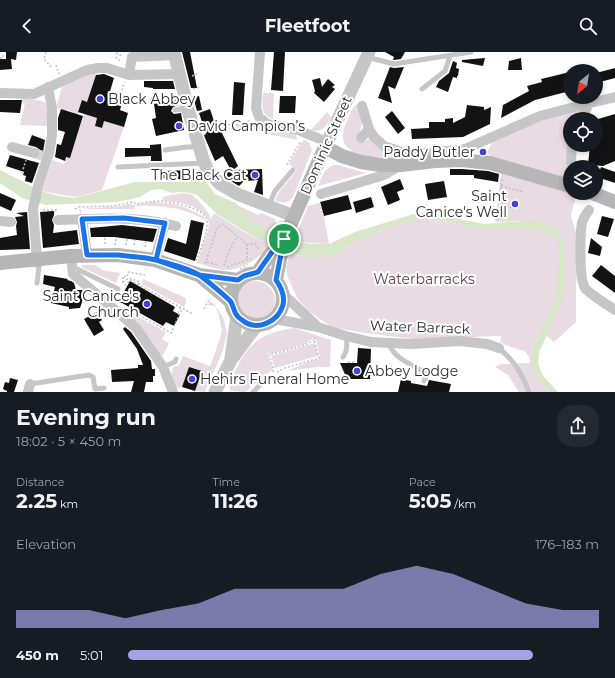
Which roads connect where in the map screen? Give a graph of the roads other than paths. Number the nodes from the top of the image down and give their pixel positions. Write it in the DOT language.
graph roads {
  1 [pos="260,52"];
  2 [pos="471,52"];
  3 [pos="175,54"];
  4 [pos="368,54"];
  5 [pos="121,56"];
  6 [pos="450,56"];
  7 [pos="179,74"];
  8 [pos="129,75"];
  9 [pos="48,87"];
  10 [pos="422,89"];
  11 [pos="0,93"];
  12 [pos="615,97"];
  13 [pos="603,100"];
  14 [pos="586,104"];
  15 [pos="362,106"];
  16 [pos="188,108"];
  17 [pos="174,110"];
  18 [pos="585,112"];
  19 [pos="369,129"];
  20 [pos="361,138"];
  21 [pos="326,145"];
  22 [pos="12,147"];
  23 [pos="199,147"];
  24 [pos="165,150"];
  25 [pos="38,155"];
  26 [pos="205,163"];
  27 [pos="401,166"];
  28 [pos="118,167"];
  29 [pos="293,170"];
  30 [pos="563,184"];
  31 [pos="603,197"];
  32 [pos="320,198"];
  33 [pos="615,202"];
  34 [pos="268,206"];
  35 [pos="589,210"];
  36 [pos="294,216"];
  37 [pos="82,219"];
  38 [pos="58,220"];
  39 [pos="0,221"];
  40 [pos="11,222"];
  41 [pos="165,223"];
  42 [pos="176,226"];
  43 [pos="266,254"];
  44 [pos="87,255"];
  45 [pos="37,259"];
  46 [pos="156,260"];
  47 [pos="72,262"];
  48 [pos="0,263"];
  49 [pos="200,267"];
  50 [pos="255,268"];
  51 [pos="239,274"];
  52 [pos="276,280"];
  53 [pos="37,283"];
  54 [pos="118,289"];
  55 [pos="283,294"];
  56 [pos="231,302"];
  57 [pos="615,310"];
  58 [pos="237,316"];
  59 [pos="275,319"];
  60 [pos="257,325"];
  61 [pos="318,327"];
  62 [pos="346,336"];
  63 [pos="389,343"];
  64 [pos="498,348"];
  65 [pos="343,357"];
  66 [pos="176,359"];
  67 [pos="230,360"];
  68 [pos="163,367"];
  69 [pos="272,378"];
  70 [pos="424,381"];
  71 [pos="29,388"];
  72 [pos="104,388"];
  73 [pos="171,391"];
  74 [pos="215,392"];
  75 [pos="253,392"];
  76 [pos="529,392"];
  1 -- 21 [label="street"];
  2 -- 6 [label="lane"];
  3 -- 5 [label="street"];
  3 -- 7 [label="street"];
  4 -- 6 [label="lane"];
  4 -- 21 [label="street, Dominic Street"];
  5 -- 8 [label="street"];
  6 -- 10 [label="lane"];
  7 -- 8 [label="street"];
  7 -- 16 [label="street"];
  8 -- 9 [label="street"];
  9 -- 11 [label="street"];
  9 -- 25 [label="street"];
  12 -- 13 [label="street"];
  14 -- 18 [label="street"];
  14 -- 19 [label="street"];
  15 -- 19 [label="street"];
  16 -- 17 [label="lane"];
  16 -- 23 [label="street"];
  19 -- 20 [label="street"];
  21 -- 27 [label="main road"];
  21 -- 36 [label="main road, Dominic Street"];
  22 -- 25 [label="street"];
  23 -- 24 [label="lane"];
  23 -- 26 [label="street"];
  25 -- 45 [label="street"];
  26 -- 28 [label="lane"];
  26 -- 34 [label="street"];
  27 -- 30 [label="main road"];
  27 -- 32 [label="street"];
  29 -- 34 [label="lane"];
  31 -- 33 [label="main road"];
  34 -- 36 [label="street"];
  35 -- 57 [label="street"];
  36 -- 43 [label="main road, Dominic Street"];
  37 -- 38 [label="street"];
  37 -- 41 [label="street"];
  37 -- 44 [label="street"];
  39 -- 40 [label="street"];
  41 -- 42 [label="street"];
  41 -- 46 [label="street"];
  43 -- 50 [label="main road, Dominic Street"];
  43 -- 52 [label="main road, Dominic Street"];
  44 -- 46 [label="main road"];
  44 -- 47 [label="main road"];
  45 -- 47 [label="main road"];
  45 -- 48 [label="main road"];
  45 -- 53 [label="lane"];
  46 -- 49 [label="main road"];
  47 -- 54 [label="lane"];
  47 -- 68 [label="street"];
  49 -- 51 [label="main road"];
  49 -- 56 [label="main road"];
  50 -- 51 [label="main road"];
  50 -- 52 [label="main road"];
  51 -- 56 [label="main road"];
  52 -- 55 [label="main road"];
  55 -- 59 [label="main road"];
  55 -- 61 [label="street, Water Barrack"];
  56 -- 58 [label="main road"];
  58 -- 60 [label="main road"];
  58 -- 67 [label="street"];
  59 -- 60 [label="main road"];
  59 -- 61 [label="street, Water Barrack"];
  60 -- 67 [label="street"];
  61 -- 62 [label="street, Water Barrack"];
  62 -- 63 [label="street, Water Barrack"];
  62 -- 65 [label="lane"];
  63 -- 64 [label="street, Water Barrack"];
  63 -- 70 [label="lane"];
  64 -- 76 [label="lane"];
  66 -- 68 [label="lane"];
  67 -- 74 [label="street"];
  68 -- 73 [label="street"];
  69 -- 75 [label="lane"];
  71 -- 72 [label="lane"];
}
